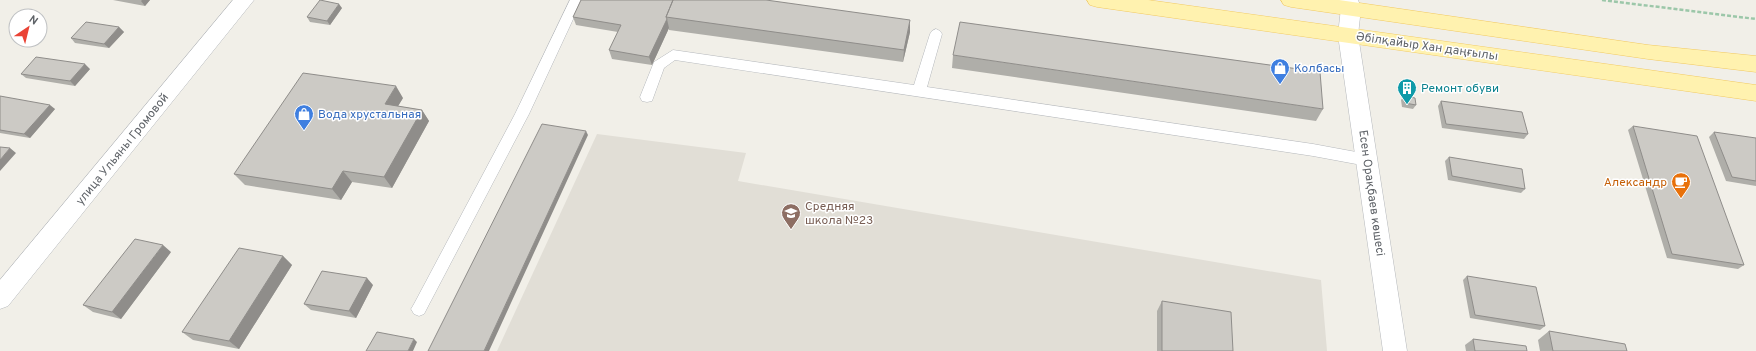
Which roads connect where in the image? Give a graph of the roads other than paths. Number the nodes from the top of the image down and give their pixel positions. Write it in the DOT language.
graph roads {
  1 [pos="244,0"];
  2 [pos="576,0"];
  3 [pos="1097,0"];
  4 [pos="1291,0"];
  5 [pos="1349,4"];
  6 [pos="936,34"];
  7 [pos="1348,35"];
  8 [pos="1756,64"];
  9 [pos="919,91"];
  10 [pos="1756,93"];
  11 [pos="647,97"];
  12 [pos="1367,160"];
  13 [pos="0,298"];
  14 [pos="419,309"];
  15 [pos="1395,351"];
  1 -- 13 [label="street, улица Ульяны Громовой"];
  2 -- 14 [label="lane"];
  3 -- 7 [label="main road, Әбілқайыр Хан даңғылы"];
  4 -- 5 [label="main road"];
  5 -- 7 [label="street, Есен Орақбаев көшесі"];
  5 -- 8 [label="main road"];
  6 -- 9 [label="lane"];
  7 -- 10 [label="main road, Әбілқайыр Хан даңғылы"];
  7 -- 12 [label="street, Есен Орақбаев көшесі"];
  9 -- 11 [label="lane"];
  9 -- 12 [label="lane"];
  12 -- 15 [label="street, Есен Орақбаев көшесі"];
}
